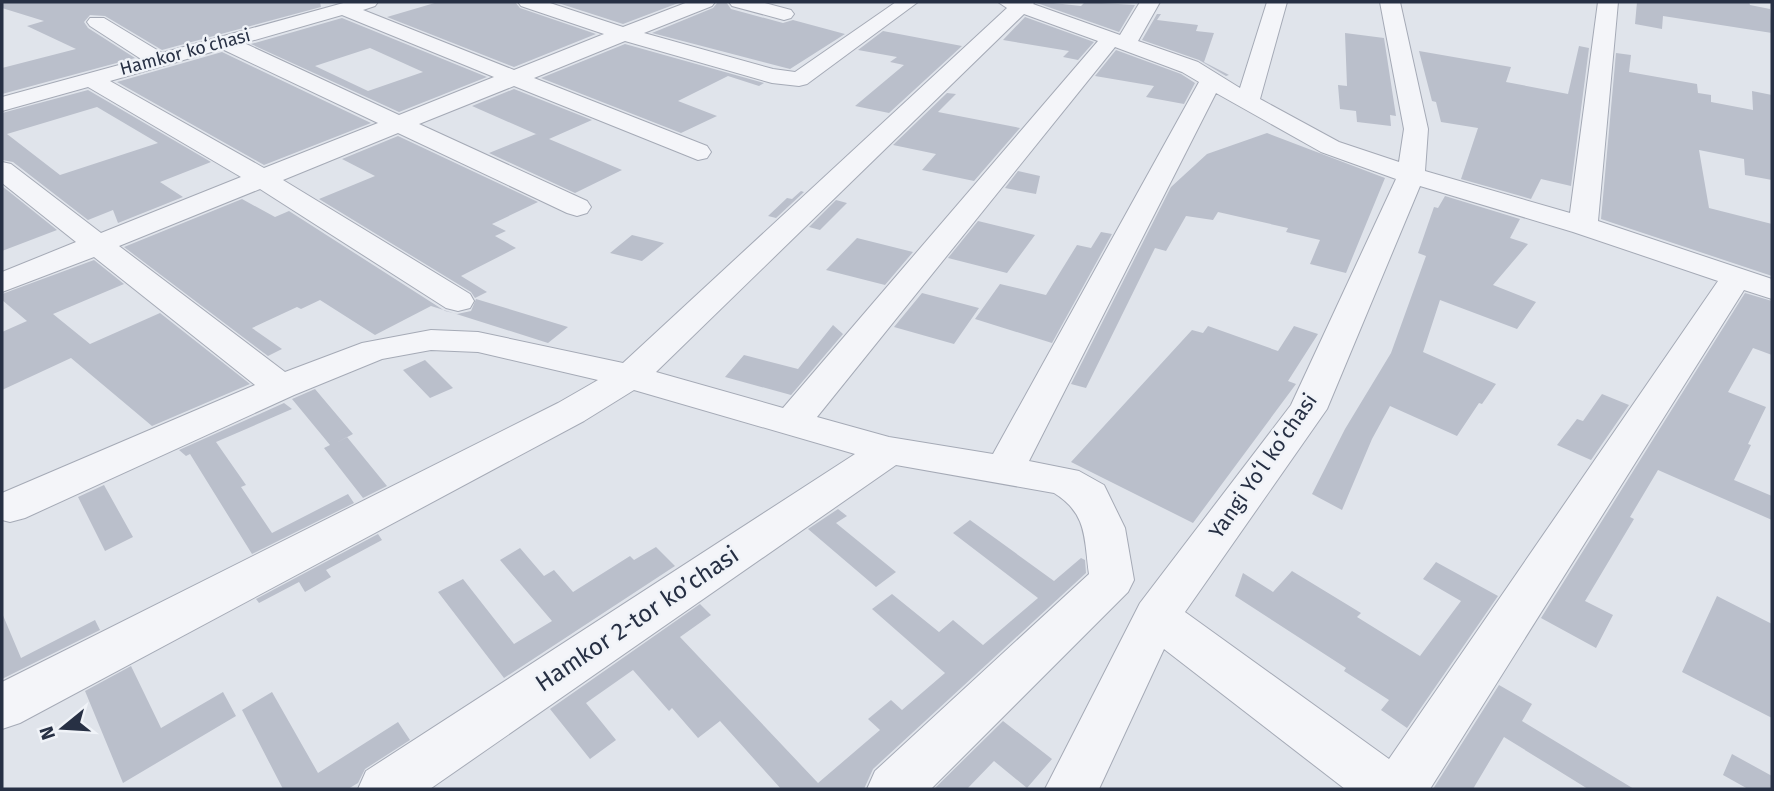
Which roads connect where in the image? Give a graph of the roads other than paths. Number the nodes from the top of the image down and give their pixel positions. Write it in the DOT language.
graph roads {
  1 [pos="369,2"];
  2 [pos="528,2"];
  3 [pos="705,2"];
  4 [pos="739,2"];
  5 [pos="908,2"];
  6 [pos="1150,2"];
  7 [pos="1277,2"];
  8 [pos="1390,2"];
  9 [pos="1608,2"];
  10 [pos="1018,3"];
  11 [pos="283,8"];
  12 [pos="344,9"];
  13 [pos="784,14"];
  14 [pos="301,21"];
  15 [pos="97,22"];
  16 [pos="624,34"];
  17 [pos="224,42"];
  18 [pos="1118,42"];
  19 [pos="158,60"];
  20 [pos="509,77"];
  21 [pos="90,79"];
  22 [pos="1212,79"];
  23 [pos="1248,101"];
  24 [pos="2,104"];
  25 [pos="400,124"];
  26 [pos="698,152"];
  27 [pos="2,170"];
  28 [pos="1411,175"];
  29 [pos="263,179"];
  30 [pos="578,207"];
  31 [pos="1583,226"];
  32 [pos="97,245"];
  33 [pos="2,283"];
  34 [pos="1754,283"];
  35 [pos="458,301"];
  36 [pos="631,376"];
  37 [pos="281,387"];
  38 [pos="792,422"];
  39 [pos="889,450"];
  40 [pos="1005,469"];
  41 [pos="5,503"];
  42 [pos="1156,616"];
  43 [pos="2,706"];
  44 [pos="386,789"];
  45 [pos="894,789"];
  46 [pos="1072,789"];
  47 [pos="1387,789"];
  48 [pos="1400,789"];
  1 -- 12 [label="street, Hamkor koʻchasi"];
  2 -- 16 [label="street"];
  3 -- 16 [label="street"];
  4 -- 13 [label="street"];
  5 -- 16 [label="street"];
  6 -- 18 [label="street"];
  7 -- 23 [label="street"];
  8 -- 28 [label="street, Yangi Yoʻl koʻchasi"];
  9 -- 31 [label="street"];
  10 -- 18 [label="street"];
  10 -- 36 [label="street"];
  11 -- 14 [label="street"];
  12 -- 14 [label="street, Hamkor koʻchasi"];
  12 -- 20 [label="street"];
  14 -- 17 [label="street, Hamkor koʻchasi"];
  15 -- 19 [label="street"];
  16 -- 20 [label="street"];
  17 -- 19 [label="street, Hamkor koʻchasi"];
  17 -- 25 [label="street"];
  18 -- 22 [label="street"];
  18 -- 38 [label="street"];
  19 -- 21 [label="street, Hamkor koʻchasi"];
  20 -- 25 [label="street"];
  20 -- 26 [label="street"];
  21 -- 24 [label="street, Hamkor koʻchasi"];
  21 -- 29 [label="street"];
  22 -- 23 [label="street"];
  22 -- 40 [label="street"];
  23 -- 28 [label="street"];
  25 -- 29 [label="street"];
  25 -- 30 [label="street"];
  27 -- 32 [label="street"];
  28 -- 31 [label="street"];
  28 -- 42 [label="street, Yangi Yoʻl koʻchasi"];
  29 -- 32 [label="street"];
  29 -- 35 [label="street"];
  31 -- 34 [label="street"];
  32 -- 33 [label="street"];
  32 -- 37 [label="street"];
  34 -- 48 [label="street"];
  36 -- 37 [label="street"];
  36 -- 38 [label="street"];
  36 -- 43 [label="street"];
  37 -- 41 [label="street"];
  38 -- 39 [label="street"];
  39 -- 40 [label="street"];
  39 -- 44 [label="street, Hamkor 2-tor koʼchasi"];
  40 -- 45 [label="street"];
  42 -- 46 [label="street, Yangi Yoʻl koʻchasi"];
  42 -- 47 [label="street"];
}
